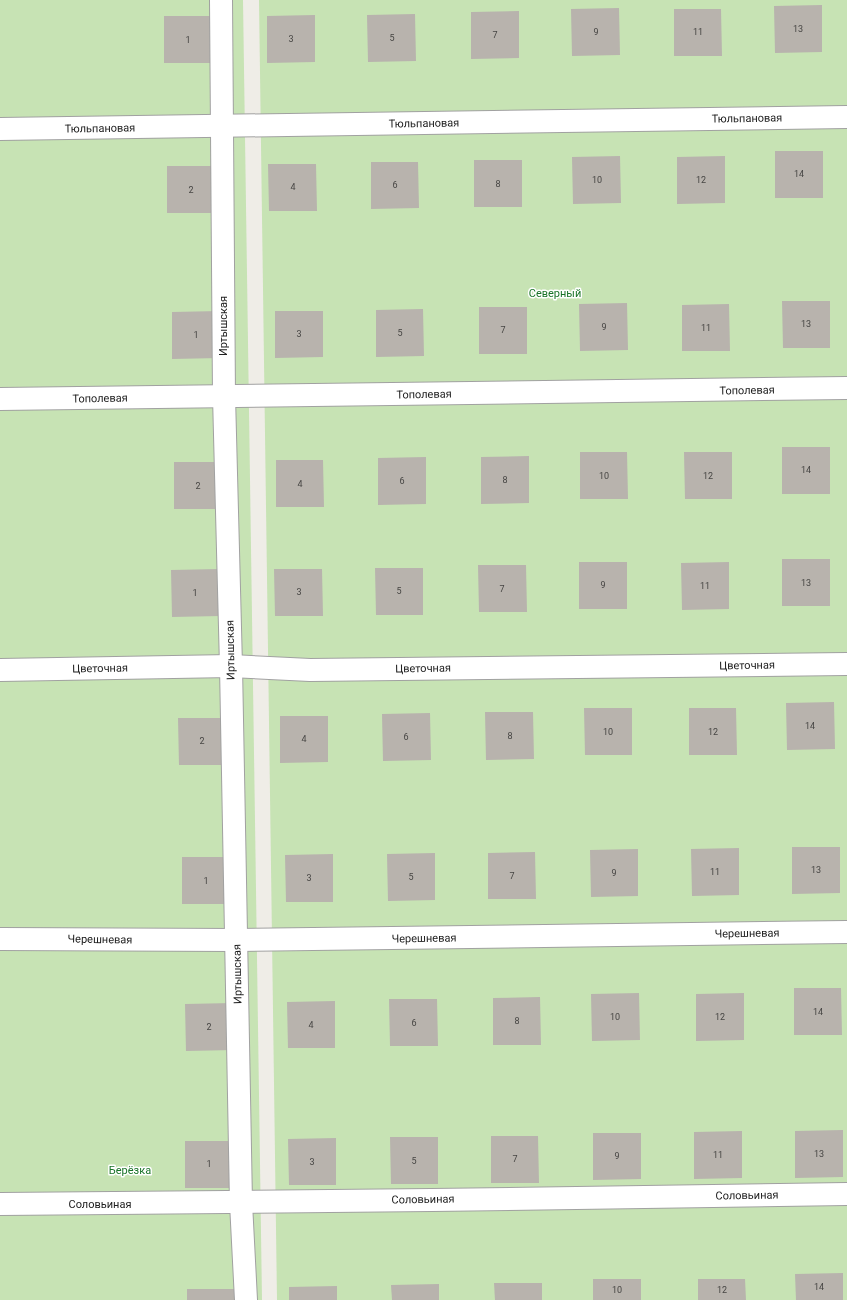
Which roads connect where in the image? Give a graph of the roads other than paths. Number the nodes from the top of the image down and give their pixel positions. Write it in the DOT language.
graph roads {
  1 [pos="221,0"];
  2 [pos="847,117"];
  3 [pos="222,127"];
  4 [pos="0,129"];
  5 [pos="847,388"];
  6 [pos="224,396"];
  7 [pos="0,399"];
  8 [pos="847,664"];
  9 [pos="231,666"];
  10 [pos="0,670"];
  11 [pos="847,932"];
  12 [pos="0,939"];
  13 [pos="236,940"];
  14 [pos="847,1194"];
  15 [pos="241,1203"];
  16 [pos="0,1204"];
  17 [pos="246,1300"];
  1 -- 3 [label="street, Иртышская"];
  2 -- 3 [label="street, Тюльпановая"];
  3 -- 4 [label="street, Тюльпановая"];
  3 -- 6 [label="street, Иртышская"];
  5 -- 6 [label="street, Тополевая"];
  6 -- 7 [label="street, Тополевая"];
  6 -- 9 [label="street, Иртышская"];
  8 -- 9 [label="street, Цветочная"];
  9 -- 10 [label="street, Цветочная"];
  9 -- 13 [label="street, Иртышская"];
  11 -- 13 [label="street, Черешневая"];
  12 -- 13 [label="street, Черешневая"];
  13 -- 15 [label="street, Иртышская"];
  14 -- 15 [label="street, Соловьиная"];
  15 -- 16 [label="street, Соловьиная"];
  15 -- 17 [label="street, Иртышская"];
}
